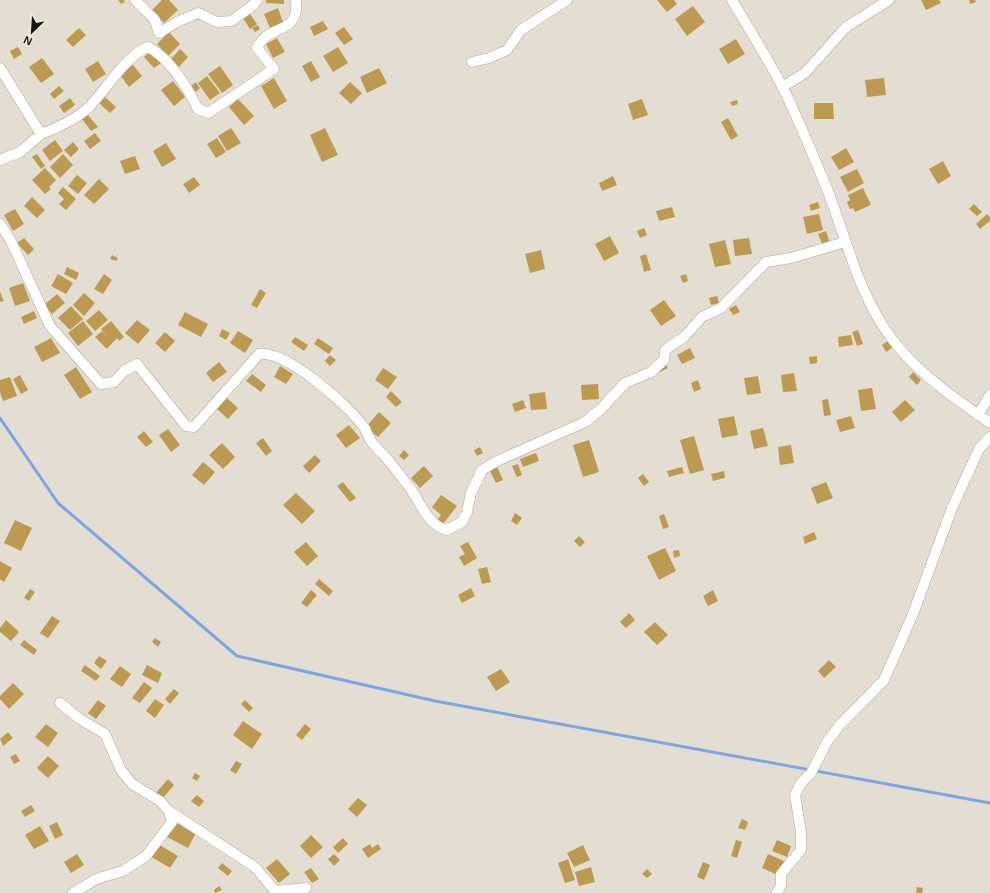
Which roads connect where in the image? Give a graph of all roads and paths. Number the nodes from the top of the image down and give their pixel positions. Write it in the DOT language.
graph roads {
  1 [pos="135,0"];
  2 [pos="256,0"];
  3 [pos="296,0"];
  4 [pos="567,0"];
  5 [pos="732,0"];
  6 [pos="889,0"];
  7 [pos="159,33"];
  8 [pos="148,48"];
  9 [pos="472,62"];
  10 [pos="0,68"];
  11 [pos="782,87"];
  12 [pos="41,134"];
  13 [pos="0,160"];
  14 [pos="0,224"];
  15 [pos="845,242"];
  16 [pos="990,395"];
  17 [pos="978,415"];
  18 [pos="990,423"];
  19 [pos="990,437"];
  20 [pos="60,703"];
  21 [pos="169,811"];
  22 [pos="306,888"];
  23 [pos="73,893"];
  24 [pos="777,893"];
  1 -- 7 [label="street"];
  2 -- 7 [label="street"];
  3 -- 8 [label="street"];
  4 -- 9 [label="street"];
  5 -- 11 [label="street"];
  6 -- 11 [label="street"];
  7 -- 8 [label="street"];
  8 -- 12 [label="street"];
  10 -- 12 [label="street"];
  11 -- 15 [label="street"];
  12 -- 13 [label="street"];
  14 -- 15 [label="street"];
  15 -- 17 [label="street"];
  16 -- 17 [label="street"];
  17 -- 18 [label="street"];
  19 -- 24 [label="street"];
  20 -- 21 [label="street"];
  21 -- 22 [label="street"];
  21 -- 23 [label="street"];
}
